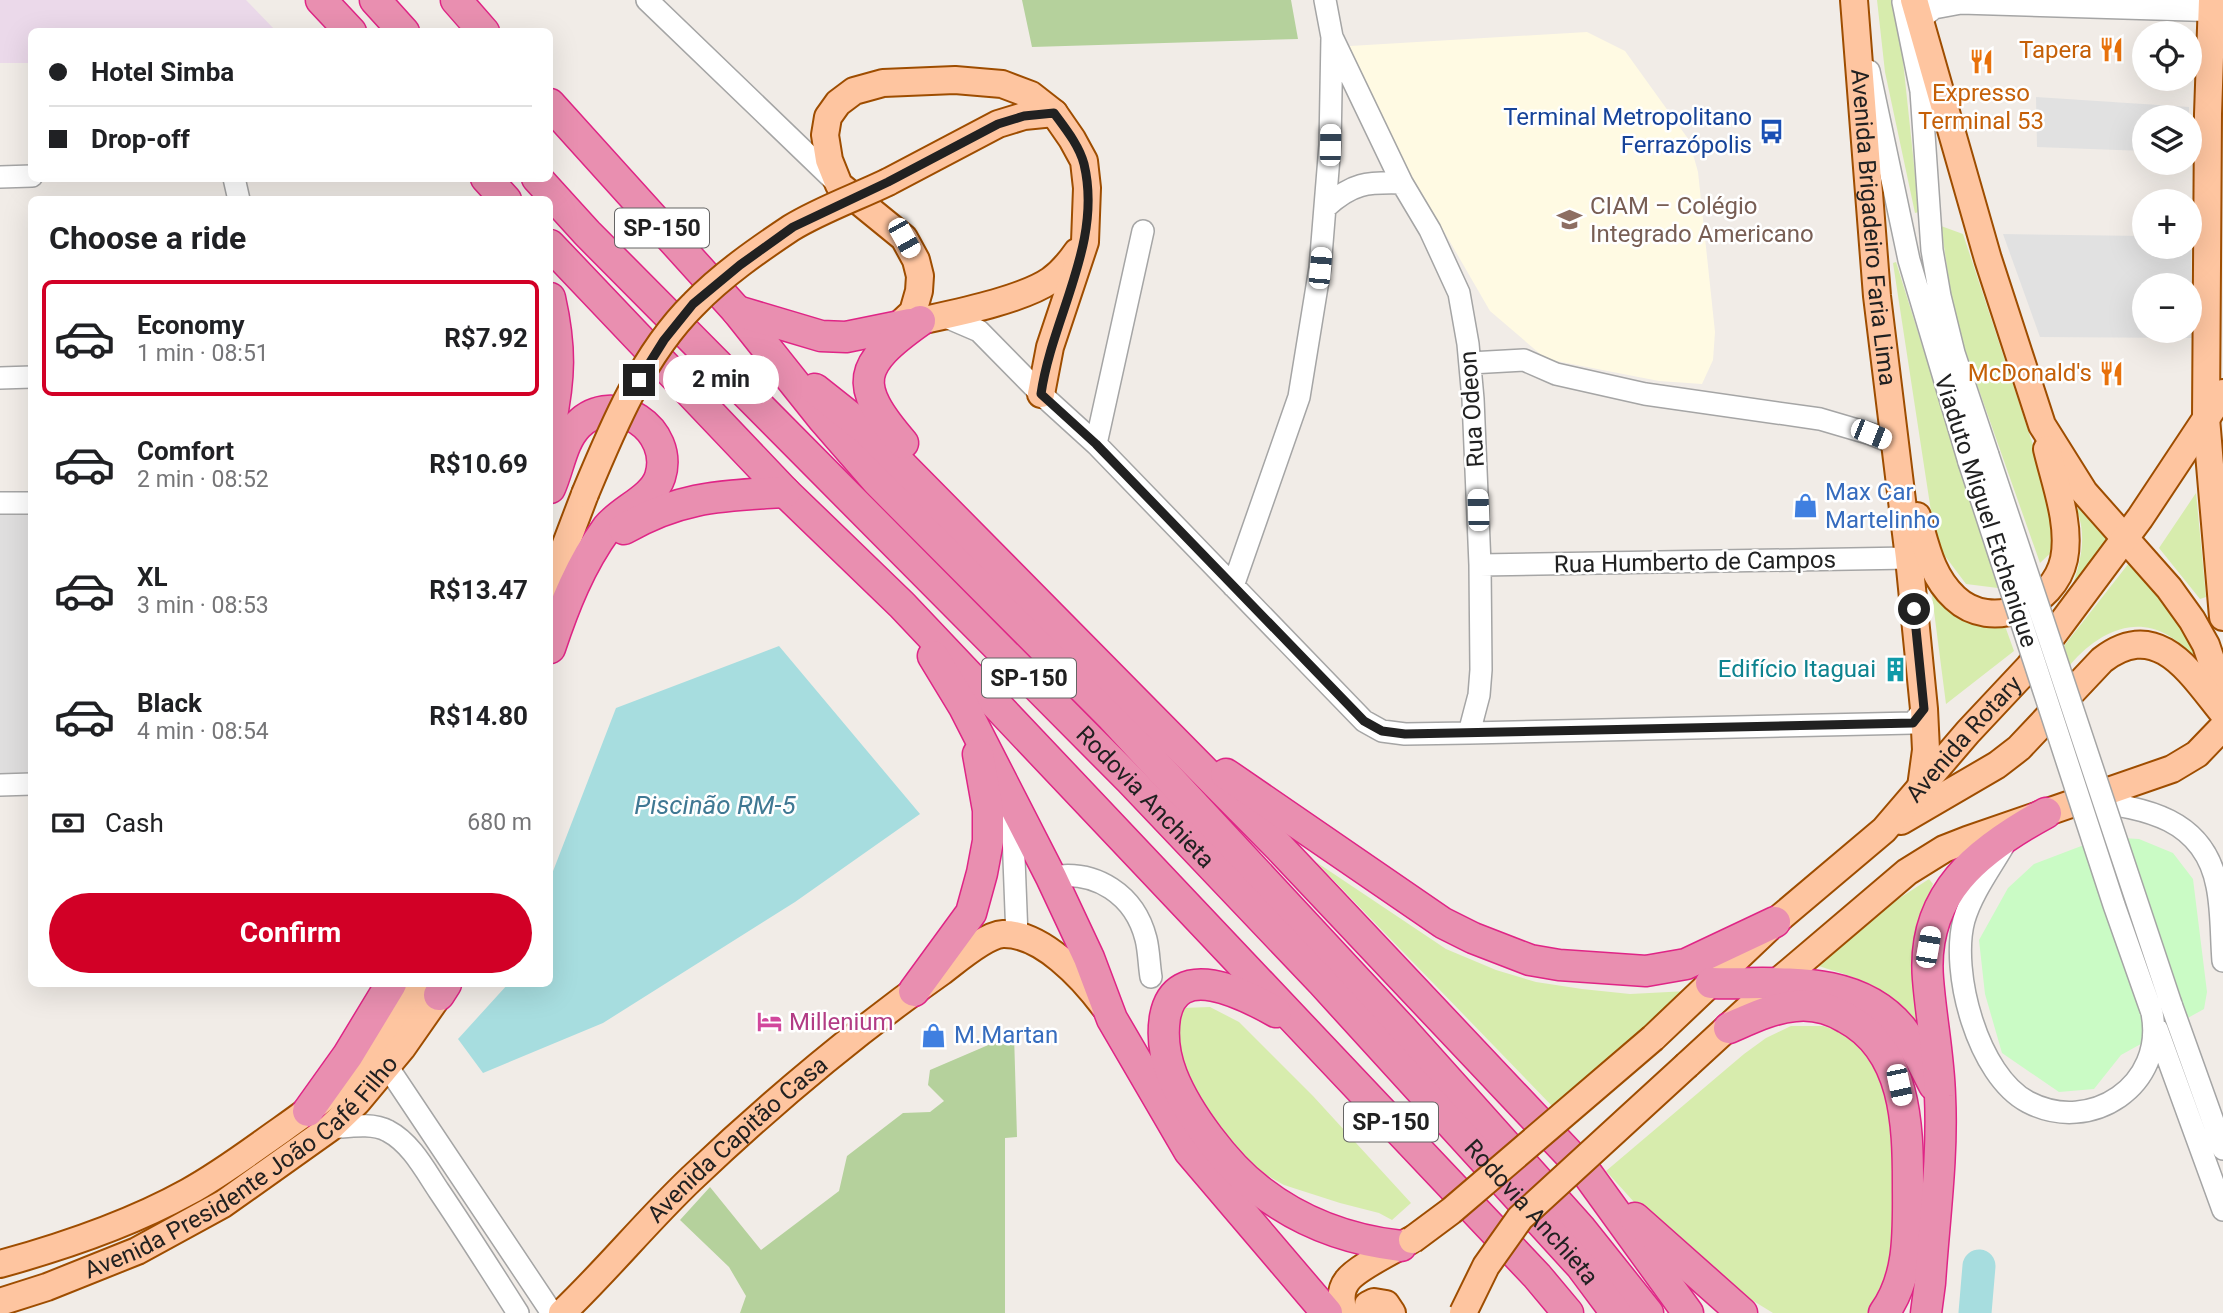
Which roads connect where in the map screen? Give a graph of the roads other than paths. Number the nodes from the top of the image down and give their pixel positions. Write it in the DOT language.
graph roads {
  1 [pos="321,0"];
  2 [pos="375,0"];
  3 [pos="456,0"];
  4 [pos="647,0"];
  5 [pos="1325,0"];
  6 [pos="1854,0"];
  7 [pos="1961,2"];
  8 [pos="1912,7"];
  9 [pos="2216,7"];
  10 [pos="347,28"];
  11 [pos="400,28"];
  12 [pos="480,28"];
  13 [pos="1332,37"];
  14 [pos="553,107"];
  15 [pos="1054,113"];
  16 [pos="28,176"];
  17 [pos="0,177"];
  18 [pos="541,182"];
  19 [pos="1402,183"];
  20 [pos="839,185"];
  21 [pos="1326,207"];
  22 [pos="1143,230"];
  23 [pos="1085,242"];
  24 [pos="553,248"];
  25 [pos="2206,266"];
  26 [pos="2223,290"];
  27 [pos="737,312"];
  28 [pos="553,316"];
  29 [pos="921,321"];
  30 [pos="771,354"];
  31 [pos="1470,363"];
  32 [pos="28,377"];
  33 [pos="0,378"];
  34 [pos="2223,393"];
  35 [pos="1041,394"];
  36 [pos="553,411"];
  37 [pos="2206,418"];
  38 [pos="2042,425"];
  39 [pos="1096,444"];
  40 [pos="1896,444"];
  41 [pos="1979,458"];
  42 [pos="553,480"];
  43 [pos="785,492"];
  44 [pos="0,503"];
  45 [pos="28,503"];
  46 [pos="2125,539"];
  47 [pos="982,546"];
  48 [pos="594,548"];
  49 [pos="1909,558"];
  50 [pos="1480,565"];
  51 [pos="553,578"];
  52 [pos="1233,586"];
  53 [pos="902,605"];
  54 [pos="2223,617"];
  55 [pos="553,639"];
  56 [pos="2223,695"];
  57 [pos="964,707"];
  58 [pos="1924,709"];
  59 [pos="2223,713"];
  60 [pos="2223,727"];
  61 [pos="1166,732"];
  62 [pos="1469,733"];
  63 [pos="28,784"];
  64 [pos="0,785"];
  65 [pos="1920,787"];
  66 [pos="1012,798"];
  67 [pos="2082,800"];
  68 [pos="2046,813"];
  69 [pos="1884,830"];
  70 [pos="2013,831"];
  71 [pos="1051,877"];
  72 [pos="1775,922"];
  73 [pos="1027,940"];
  74 [pos="2223,961"];
  75 [pos="1151,977"];
  76 [pos="1711,983"];
  77 [pos="1774,985"];
  78 [pos="389,987"];
  79 [pos="435,987"];
  80 [pos="435,987"];
  81 [pos="914,991"];
  82 [pos="2158,1009"];
  83 [pos="1112,1019"];
  84 [pos="1301,1027"];
  85 [pos="1729,1028"];
  86 [pos="387,1066"];
  87 [pos="1940,1097"];
  88 [pos="319,1119"];
  89 [pos="2223,1149"];
  90 [pos="1593,1181"];
  91 [pos="2223,1210"];
  92 [pos="1407,1243"];
  93 [pos="49,1250"];
  94 [pos="0,1264"];
  95 [pos="0,1278"];
  96 [pos="0,1302"];
  97 [pos="517,1313"];
  98 [pos="552,1313"];
  99 [pos="562,1313"];
  100 [pos="1327,1313"];
  101 [pos="1345,1313"];
  102 [pos="1368,1313"];
  103 [pos="1392,1313"];
  104 [pos="1463,1313"];
  105 [pos="1568,1313"];
  106 [pos="1616,1313"];
  107 [pos="1648,1313"];
  108 [pos="1688,1313"];
  109 [pos="1742,1313"];
  110 [pos="1884,1313"];
  111 [pos="1926,1313"];
  1 -- 10 [label="highway"];
  2 -- 11 [label="highway"];
  3 -- 12 [label="highway"];
  4 -- 20 [label="street"];
  5 -- 13 [label="street"];
  6 -- 40 [label="main road, Avenida Brigadeiro Faria Lima"];
  6 -- 41 [label="street, Viaduto Miguel Etchenique"];
  7 -- 8 [label="street"];
  7 -- 9 [label="street"];
  8 -- 38 [label="main road"];
  8 -- 41 [label="street, Viaduto Miguel Etchenique"];
  9 -- 25 [label="main road"];
  13 -- 19 [label="street, Rua Odeon"];
  13 -- 21 [label="street"];
  14 -- 27 [label="highway, Rodovia Anchieta / SP-150"];
  15 -- 20 [label="main road"];
  15 -- 23 [label="main road"];
  15 -- 51 [label="main road, bridge"];
  16 -- 17 [label="street"];
  18 -- 106 [label="highway, Rodovia Anchieta / SP-150"];
  19 -- 21 [label="street"];
  19 -- 31 [label="street, Rua Odeon"];
  20 -- 29 [label="main road"];
  21 -- 52 [label="street"];
  22 -- 39 [label="street"];
  23 -- 29 [label="main road"];
  23 -- 35 [label="main road"];
  24 -- 43 [label="highway, Rodovia Anchieta / SP-150"];
  25 -- 26 [label="main road"];
  25 -- 37 [label="main road"];
  27 -- 29 [label="highway"];
  27 -- 30 [label="highway, Rodovia Anchieta / SP-150"];
  28 -- 36 [label="highway"];
  29 -- 35 [label="street"];
  29 -- 47 [label="highway"];
  30 -- 47 [label="highway, Rodovia Anchieta / SP-150"];
  30 -- 107 [label="highway, Rodovia Anchieta / SP-150"];
  31 -- 40 [label="street"];
  31 -- 50 [label="street, Rua Odeon"];
  32 -- 33 [label="street"];
  34 -- 37 [label="main road, Avenida Rotary"];
  35 -- 39 [label="street"];
  37 -- 46 [label="main road, Avenida Rotary"];
  37 -- 54 [label="main road"];
  38 -- 40 [label="main road"];
  38 -- 46 [label="main road"];
  39 -- 52 [label="street"];
  40 -- 49 [label="main road, Avenida Brigadeiro Faria Lima"];
  41 -- 82 [label="street, Viaduto Miguel Etchenique, bridge"];
  42 -- 48 [label="highway"];
  43 -- 48 [label="highway"];
  43 -- 53 [label="highway, Rodovia Anchieta / SP-150"];
  44 -- 45 [label="street"];
  46 -- 56 [label="main road"];
  46 -- 65 [label="main road, Avenida Rotary"];
  47 -- 61 [label="highway, Rodovia Anchieta / SP-150"];
  48 -- 55 [label="highway"];
  49 -- 50 [label="street, Rua Humberto de Campos"];
  49 -- 58 [label="main road, Avenida Brigadeiro Faria Lima"];
  50 -- 62 [label="street, Rua Odeon"];
  52 -- 62 [label="street"];
  53 -- 57 [label="highway"];
  53 -- 84 [label="highway, Rodovia Anchieta / SP-150"];
  57 -- 66 [label="highway"];
  57 -- 81 [label="highway"];
  58 -- 62 [label="street"];
  58 -- 65 [label="main road, Avenida Brigadeiro Faria Lima"];
  59 -- 69 [label="main road"];
  60 -- 67 [label="main road"];
  61 -- 72 [label="highway"];
  61 -- 90 [label="highway, Rodovia Anchieta / SP-150"];
  63 -- 64 [label="street"];
  65 -- 69 [label="main road, Avenida Rotary"];
  66 -- 71 [label="highway"];
  66 -- 73 [label="street"];
  67 -- 68 [label="main road"];
  67 -- 74 [label="street"];
  68 -- 70 [label="highway"];
  68 -- 77 [label="main road"];
  69 -- 72 [label="main road, Avenida Rotary"];
  70 -- 82 [label="street"];
  70 -- 87 [label="highway"];
  71 -- 75 [label="street"];
  71 -- 83 [label="highway"];
  72 -- 76 [label="main road, Avenida Rotary"];
  73 -- 81 [label="main road, Avenida Capitão Casa"];
  73 -- 83 [label="main road"];
  76 -- 77 [label="highway"];
  76 -- 92 [label="main road, Avenida Rotary, bridge"];
  77 -- 85 [label="main road"];
  77 -- 87 [label="highway"];
  78 -- 88 [label="highway"];
  79 -- 88 [label="main road, Avenida Presidente João Café Filho"];
  80 -- 86 [label="main road, Avenida Presidente João Café Filho"];
  81 -- 99 [label="main road, Avenida Capitão Casa"];
  82 -- 89 [label="street, Viaduto Miguel Etchenique"];
  82 -- 91 [label="street, Viaduto Miguel Etchenique"];
  83 -- 100 [label="highway"];
  84 -- 92 [label="highway"];
  84 -- 105 [label="highway, Rodovia Anchieta / SP-150"];
  85 -- 104 [label="main road, bridge"];
  85 -- 110 [label="highway"];
  86 -- 88 [label="main road, Avenida Presidente João Café Filho"];
  86 -- 98 [label="street"];
  87 -- 111 [label="highway"];
  88 -- 93 [label="main road, Avenida Presidente João Café Filho"];
  88 -- 96 [label="main road, Avenida Presidente João Café Filho"];
  88 -- 97 [label="street"];
  90 -- 108 [label="highway, Rodovia Anchieta / SP-150"];
  90 -- 109 [label="highway"];
  92 -- 101 [label="main road, Avenida Rotary"];
  93 -- 94 [label="main road, Avenida Presidente João Café Filho"];
  93 -- 95 [label="main road"];
  102 -- 103 [label="main road"];
}
